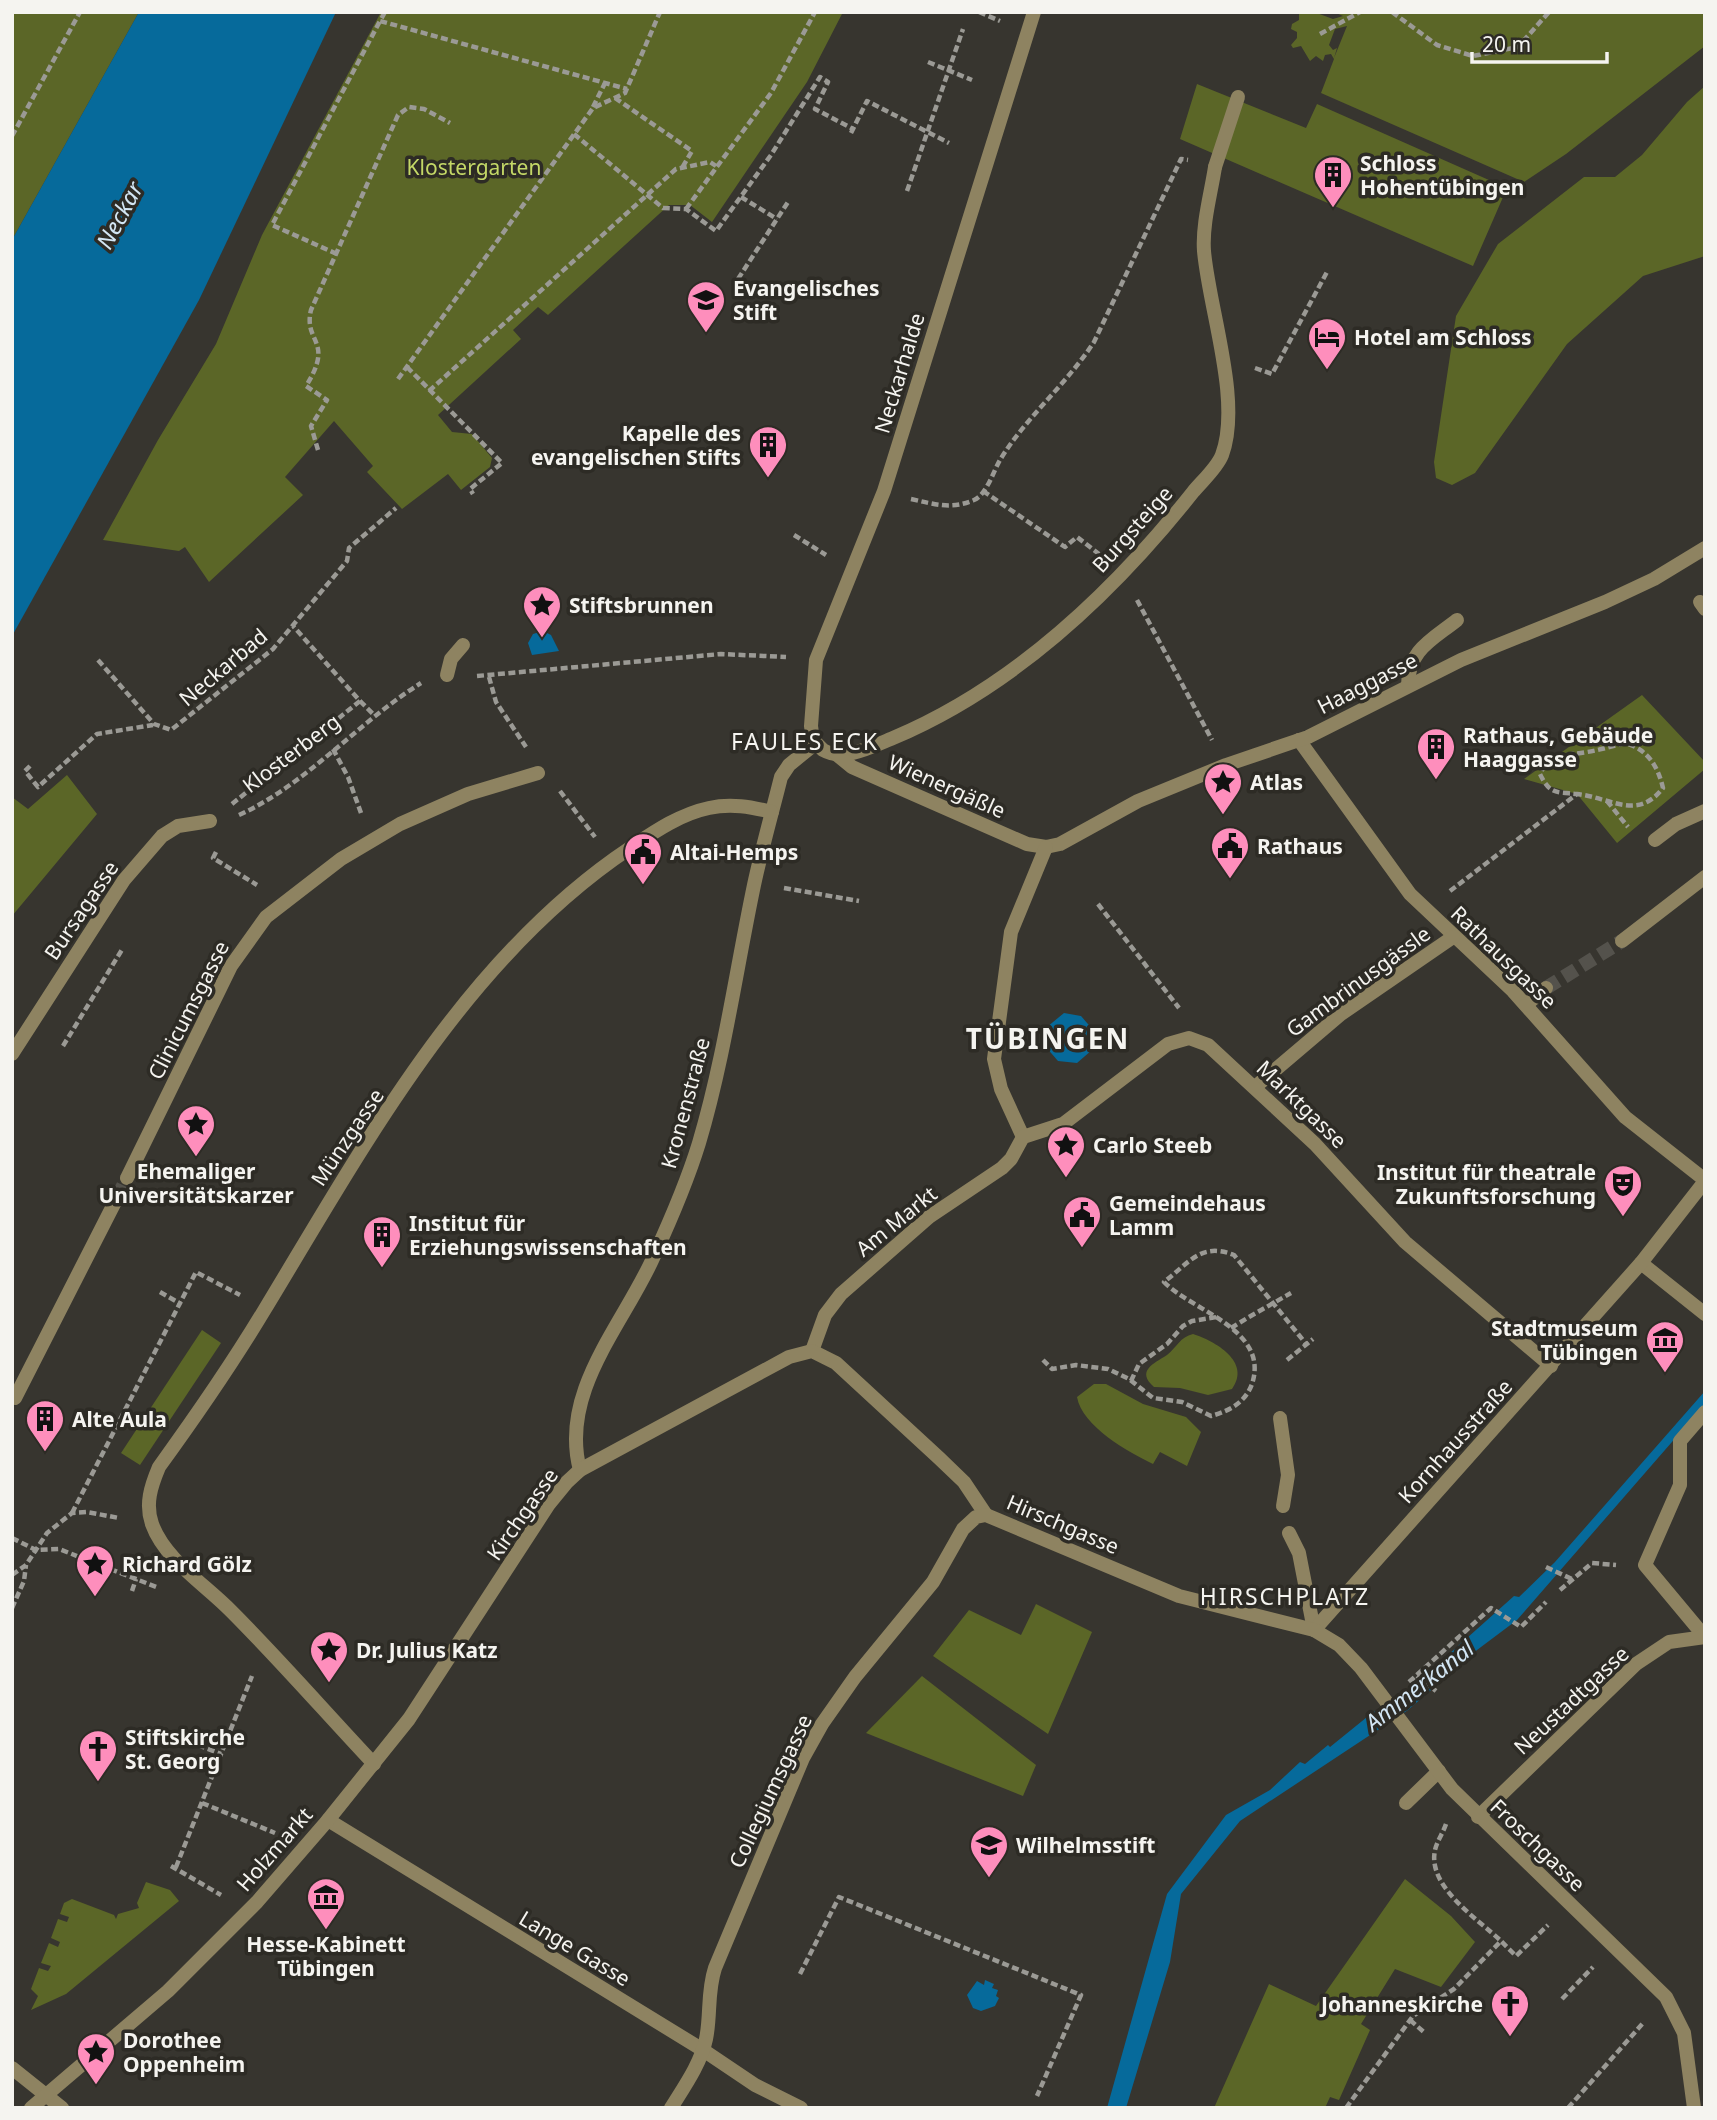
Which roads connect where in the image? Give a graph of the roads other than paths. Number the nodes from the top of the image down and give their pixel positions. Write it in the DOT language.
graph roads {
  1 [pos="1034,12"];
  2 [pos="1238,97"];
  3 [pos="1705,548"];
  4 [pos="1457,621"];
  5 [pos="463,645"];
  6 [pos="447,675"];
  7 [pos="1408,685"];
  8 [pos="1299,740"];
  9 [pos="816,743"];
  10 [pos="836,754"];
  11 [pos="538,773"];
  12 [pos="1705,811"];
  13 [pos="772,812"];
  14 [pos="210,821"];
  15 [pos="1656,840"];
  16 [pos="1046,847"];
  17 [pos="1705,877"];
  18 [pos="1453,937"];
  19 [pos="1622,941"];
  20 [pos="1546,988"];
  21 [pos="1526,1005"];
  22 [pos="12,1054"];
  23 [pos="1255,1087"];
  24 [pos="1023,1137"];
  25 [pos="127,1178"];
  26 [pos="1705,1181"];
  27 [pos="117,1198"];
  28 [pos="1641,1263"];
  29 [pos="1705,1314"];
  30 [pos="812,1351"];
  31 [pos="1551,1366"];
  32 [pos="15,1398"];
  33 [pos="1705,1412"];
  34 [pos="1280,1418"];
  35 [pos="580,1470"];
  36 [pos="1283,1506"];
  37 [pos="986,1515"];
  38 [pos="1289,1533"];
  39 [pos="1314,1630"];
  40 [pos="1705,1637"];
  41 [pos="374,1764"];
  42 [pos="1438,1771"];
  43 [pos="1406,1803"];
  44 [pos="1478,1817"];
  45 [pos="328,1820"];
  46 [pos="703,2050"];
  47 [pos="12,2068"];
  48 [pos="44,2095"];
  49 [pos="31,2108"];
  50 [pos="62,2108"];
  51 [pos="671,2108"];
  52 [pos="801,2108"];
  53 [pos="1693,2108"];
  1 -- 9 [label="street, Neckarhalde"];
  2 -- 10 [label="street, Burgsteige"];
  3 -- 7 [label="street, Haaggasse"];
  4 -- 7 [label="street"];
  5 -- 6 [label="street"];
  7 -- 8 [label="street, Haaggasse"];
  8 -- 16 [label="street, Haaggasse"];
  8 -- 18 [label="street, Rathausgasse"];
  9 -- 10 [label="street"];
  9 -- 13 [label="street, Kronenstraße"];
  10 -- 16 [label="street, Wienergäßle"];
  11 -- 25 [label="street, Clinicumsgasse"];
  12 -- 15 [label="street"];
  13 -- 35 [label="street, Kronenstraße"];
  13 -- 41 [label="street, Münzgasse"];
  14 -- 22 [label="street, Bursagasse"];
  16 -- 24 [label="street"];
  17 -- 19 [label="street"];
  18 -- 21 [label="street, Rathausgasse"];
  18 -- 23 [label="street, Gambrinusgässle"];
  20 -- 21 [label="street"];
  21 -- 26 [label="street, Rathausgasse"];
  23 -- 24 [label="street, Marktgasse"];
  23 -- 31 [label="street, Marktgasse"];
  24 -- 30 [label="street, Am Markt"];
  26 -- 28 [label="street, Kornhausstraße"];
  27 -- 32 [label="street"];
  28 -- 29 [label="street"];
  28 -- 31 [label="street, Kornhausstraße"];
  30 -- 35 [label="street, Kirchgasse"];
  30 -- 37 [label="street, Hirschgasse"];
  31 -- 39 [label="street, Kornhausstraße"];
  33 -- 40 [label="street, Neustadtgasse"];
  34 -- 36 [label="street"];
  35 -- 41 [label="street, Kirchgasse"];
  37 -- 39 [label="street, Hirschgasse"];
  37 -- 46 [label="street, Collegiumsgasse"];
  38 -- 39 [label="street"];
  39 -- 42 [label="street, Froschgasse"];
  40 -- 44 [label="street, Neustadtgasse"];
  41 -- 45 [label="street, Holzmarkt"];
  42 -- 43 [label="street"];
  42 -- 44 [label="street, Froschgasse"];
  44 -- 53 [label="street, Froschgasse"];
  45 -- 46 [label="street, Lange Gasse"];
  45 -- 48 [label="street, Holzmarkt"];
  46 -- 51 [label="street"];
  46 -- 52 [label="street, Lange Gasse"];
  47 -- 48 [label="street"];
  48 -- 49 [label="street, Holzmarkt"];
  48 -- 50 [label="street"];
}
